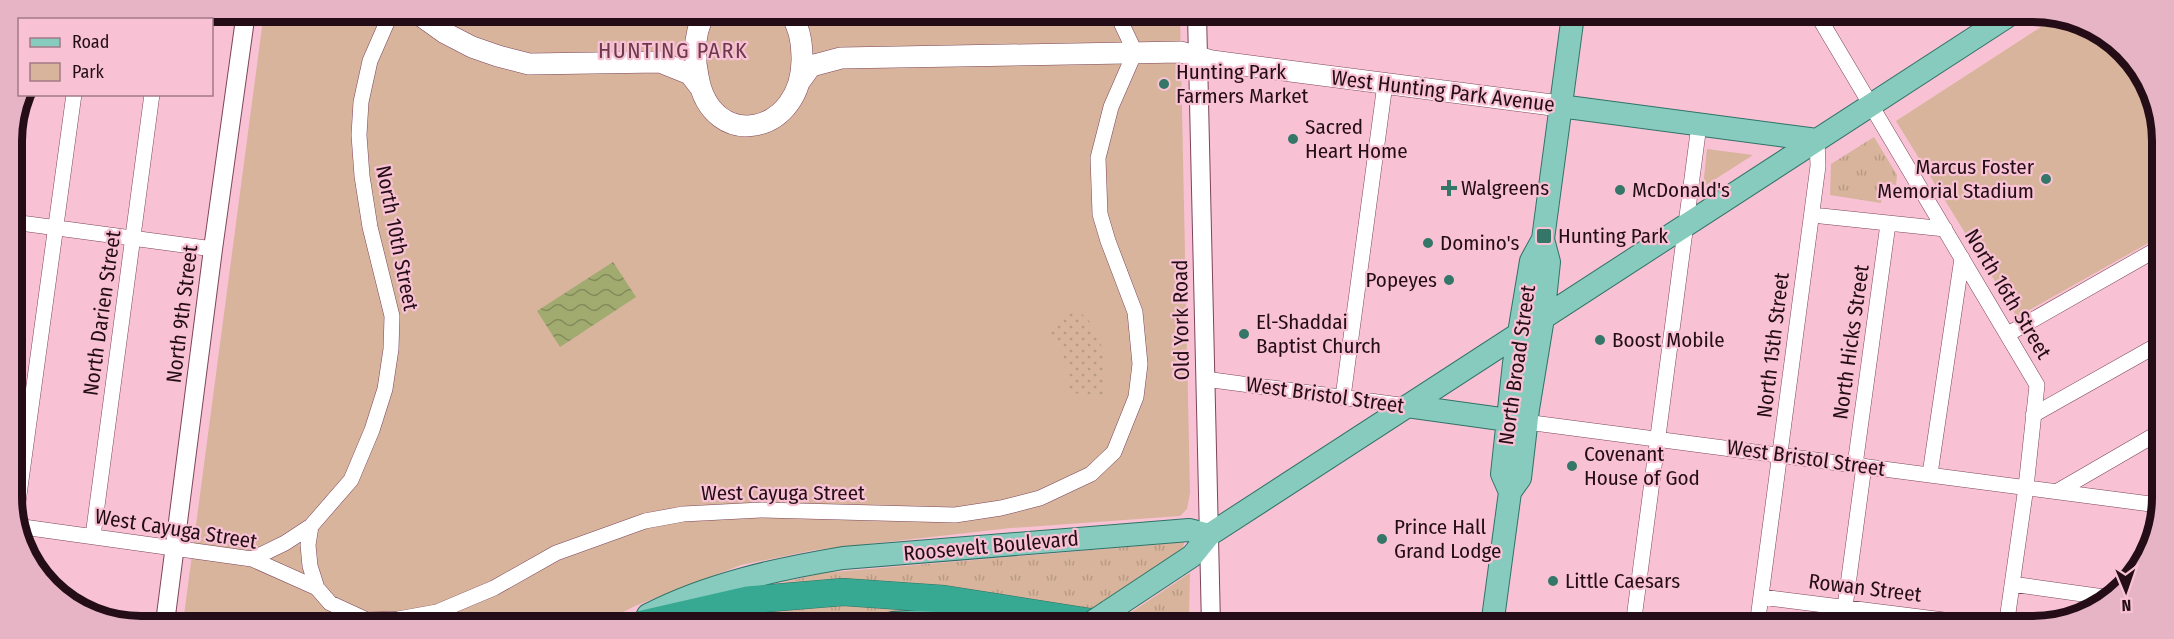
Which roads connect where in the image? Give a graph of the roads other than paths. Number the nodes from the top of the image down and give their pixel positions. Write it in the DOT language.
graph roads {
  1 [pos="245,22"];
  2 [pos="387,22"];
  3 [pos="430,22"];
  4 [pos="701,22"];
  5 [pos="794,22"];
  6 [pos="1121,22"];
  7 [pos="1197,22"];
  8 [pos="1571,22"];
  9 [pos="1821,22"];
  10 [pos="1999,22"];
  11 [pos="799,34"];
  12 [pos="1135,52"];
  13 [pos="1198,56"];
  14 [pos="841,58"];
  15 [pos="660,62"];
  16 [pos="800,81"];
  17 [pos="1385,84"];
  18 [pos="700,87"];
  19 [pos="74,96"];
  20 [pos="152,96"];
  21 [pos="1871,105"];
  22 [pos="1560,106"];
  23 [pos="1699,125"];
  24 [pos="1817,140"];
  25 [pos="1812,215"];
  26 [pos="23,223"];
  27 [pos="1686,225"];
  28 [pos="1888,225"];
  29 [pos="56,228"];
  30 [pos="1945,229"];
  31 [pos="133,238"];
  32 [pos="1543,239"];
  33 [pos="213,249"];
  34 [pos="2152,252"];
  35 [pos="1962,258"];
  36 [pos="1543,318"];
  37 [pos="1519,333"];
  38 [pos="2008,334"];
  39 [pos="2152,347"];
  40 [pos="1205,379"];
  41 [pos="1342,397"];
  42 [pos="1407,406"];
  43 [pos="2032,415"];
  44 [pos="1517,421"];
  45 [pos="2152,436"];
  46 [pos="1658,438"];
  47 [pos="1780,455"];
  48 [pos="1860,465"];
  49 [pos="1930,474"];
  50 [pos="22,480"];
  51 [pos="2026,487"];
  52 [pos="2058,491"];
  53 [pos="2151,503"];
  54 [pos="26,526"];
  55 [pos="311,526"];
  56 [pos="1209,535"];
  57 [pos="93,536"];
  58 [pos="175,548"];
  59 [pos="252,559"];
  60 [pos="2012,584"];
  61 [pos="317,588"];
  62 [pos="2096,596"];
  63 [pos="1761,597"];
  64 [pos="1845,607"];
  65 [pos="166,616"];
  66 [pos="358,616"];
  67 [pos="418,616"];
  68 [pos="649,616"];
  69 [pos="678,616"];
  70 [pos="1063,616"];
  71 [pos="1105,616"];
  72 [pos="1211,616"];
  73 [pos="1493,616"];
  74 [pos="1634,616"];
  75 [pos="1759,616"];
  76 [pos="1914,616"];
  77 [pos="2008,616"];
  1 -- 33 [label="street, North 9th Street"];
  2 -- 55 [label="street, North 10th Street"];
  3 -- 15 [label="main road, West Hunting Park Avenue"];
  4 -- 15 [label="main road, West Hunting Park Avenue"];
  4 -- 18 [label="main road, West Hunting Park Avenue"];
  5 -- 11 [label="main road, West Hunting Park Avenue"];
  6 -- 12 [label="street"];
  7 -- 13 [label="street, Old York Road"];
  8 -- 22 [label="main road, North Broad Street"];
  9 -- 21 [label="street, North 16th Street"];
  10 -- 21 [label="main road"];
  11 -- 14 [label="main road, West Hunting Park Avenue"];
  11 -- 16 [label="main road, West Hunting Park Avenue"];
  12 -- 13 [label="main road, West Hunting Park Avenue"];
  12 -- 14 [label="main road, West Hunting Park Avenue"];
  12 -- 67 [label="street, West Cayuga Street"];
  13 -- 17 [label="main road, West Hunting Park Avenue"];
  13 -- 40 [label="street, Old York Road"];
  14 -- 16 [label="main road, West Hunting Park Avenue"];
  15 -- 18 [label="main road, West Hunting Park Avenue"];
  16 -- 18 [label="main road, West Hunting Park Avenue"];
  17 -- 22 [label="main road, West Hunting Park Avenue"];
  17 -- 41 [label="street"];
  19 -- 29 [label="street"];
  20 -- 31 [label="street, North Darien Street"];
  21 -- 24 [label="main road"];
  21 -- 30 [label="street, North 16th Street"];
  22 -- 23 [label="main road, West Hunting Park Avenue"];
  22 -- 32 [label="main road, North Broad Street"];
  23 -- 24 [label="main road, West Hunting Park Avenue"];
  23 -- 27 [label="street"];
  24 -- 25 [label="street, North 15th Street"];
  24 -- 27 [label="main road"];
  25 -- 28 [label="street"];
  25 -- 47 [label="street, North 15th Street"];
  26 -- 29 [label="street"];
  27 -- 36 [label="main road"];
  27 -- 46 [label="street"];
  28 -- 30 [label="street"];
  28 -- 48 [label="street, North Hicks Street"];
  29 -- 31 [label="street"];
  29 -- 50 [label="street"];
  30 -- 35 [label="street, North 16th Street"];
  31 -- 33 [label="street"];
  31 -- 57 [label="street, North Darien Street"];
  32 -- 36 [label="main road, North Broad Street"];
  32 -- 37 [label="main road, North Broad Street"];
  33 -- 58 [label="street, North 9th Street"];
  34 -- 38 [label="street"];
  35 -- 38 [label="street, North 16th Street"];
  35 -- 49 [label="street"];
  36 -- 37 [label="main road"];
  36 -- 44 [label="main road, North Broad Street"];
  37 -- 42 [label="main road"];
  37 -- 44 [label="main road, North Broad Street"];
  38 -- 43 [label="street, North 16th Street"];
  39 -- 43 [label="street"];
  40 -- 41 [label="street, West Bristol Street"];
  40 -- 56 [label="street, Old York Road"];
  41 -- 42 [label="street, West Bristol Street"];
  42 -- 44 [label="main road, West Bristol Street"];
  42 -- 56 [label="main road"];
  43 -- 51 [label="street, North 16th Street"];
  44 -- 46 [label="street, West Bristol Street"];
  44 -- 73 [label="main road, North Broad Street"];
  45 -- 52 [label="street"];
  46 -- 47 [label="street, West Bristol Street"];
  46 -- 74 [label="street"];
  47 -- 48 [label="street, West Bristol Street"];
  47 -- 63 [label="street, North 15th Street"];
  48 -- 49 [label="street, West Bristol Street"];
  48 -- 64 [label="street, North Hicks Street"];
  49 -- 51 [label="street, West Bristol Street"];
  51 -- 52 [label="street, West Bristol Street"];
  51 -- 60 [label="street, North 16th Street"];
  52 -- 53 [label="street, West Bristol Street"];
  54 -- 57 [label="street, West Cayuga Street"];
  55 -- 59 [label="street, North 10th Street"];
  55 -- 61 [label="street"];
  56 -- 68 [label="main road, Roosevelt Boulevard"];
  56 -- 71 [label="main road"];
  56 -- 72 [label="street, Old York Road"];
  57 -- 58 [label="street, West Cayuga Street"];
  58 -- 59 [label="street, West Cayuga Street"];
  58 -- 65 [label="street, North 9th Street"];
  59 -- 61 [label="street, West Cayuga Street"];
  60 -- 62 [label="street"];
  60 -- 77 [label="street, North 16th Street"];
  61 -- 66 [label="street, West Cayuga Street"];
  63 -- 64 [label="street, Rowan Street"];
  63 -- 75 [label="street, North 15th Street"];
  64 -- 76 [label="street, Rowan Street"];
  69 -- 70 [label="highway"];
}
